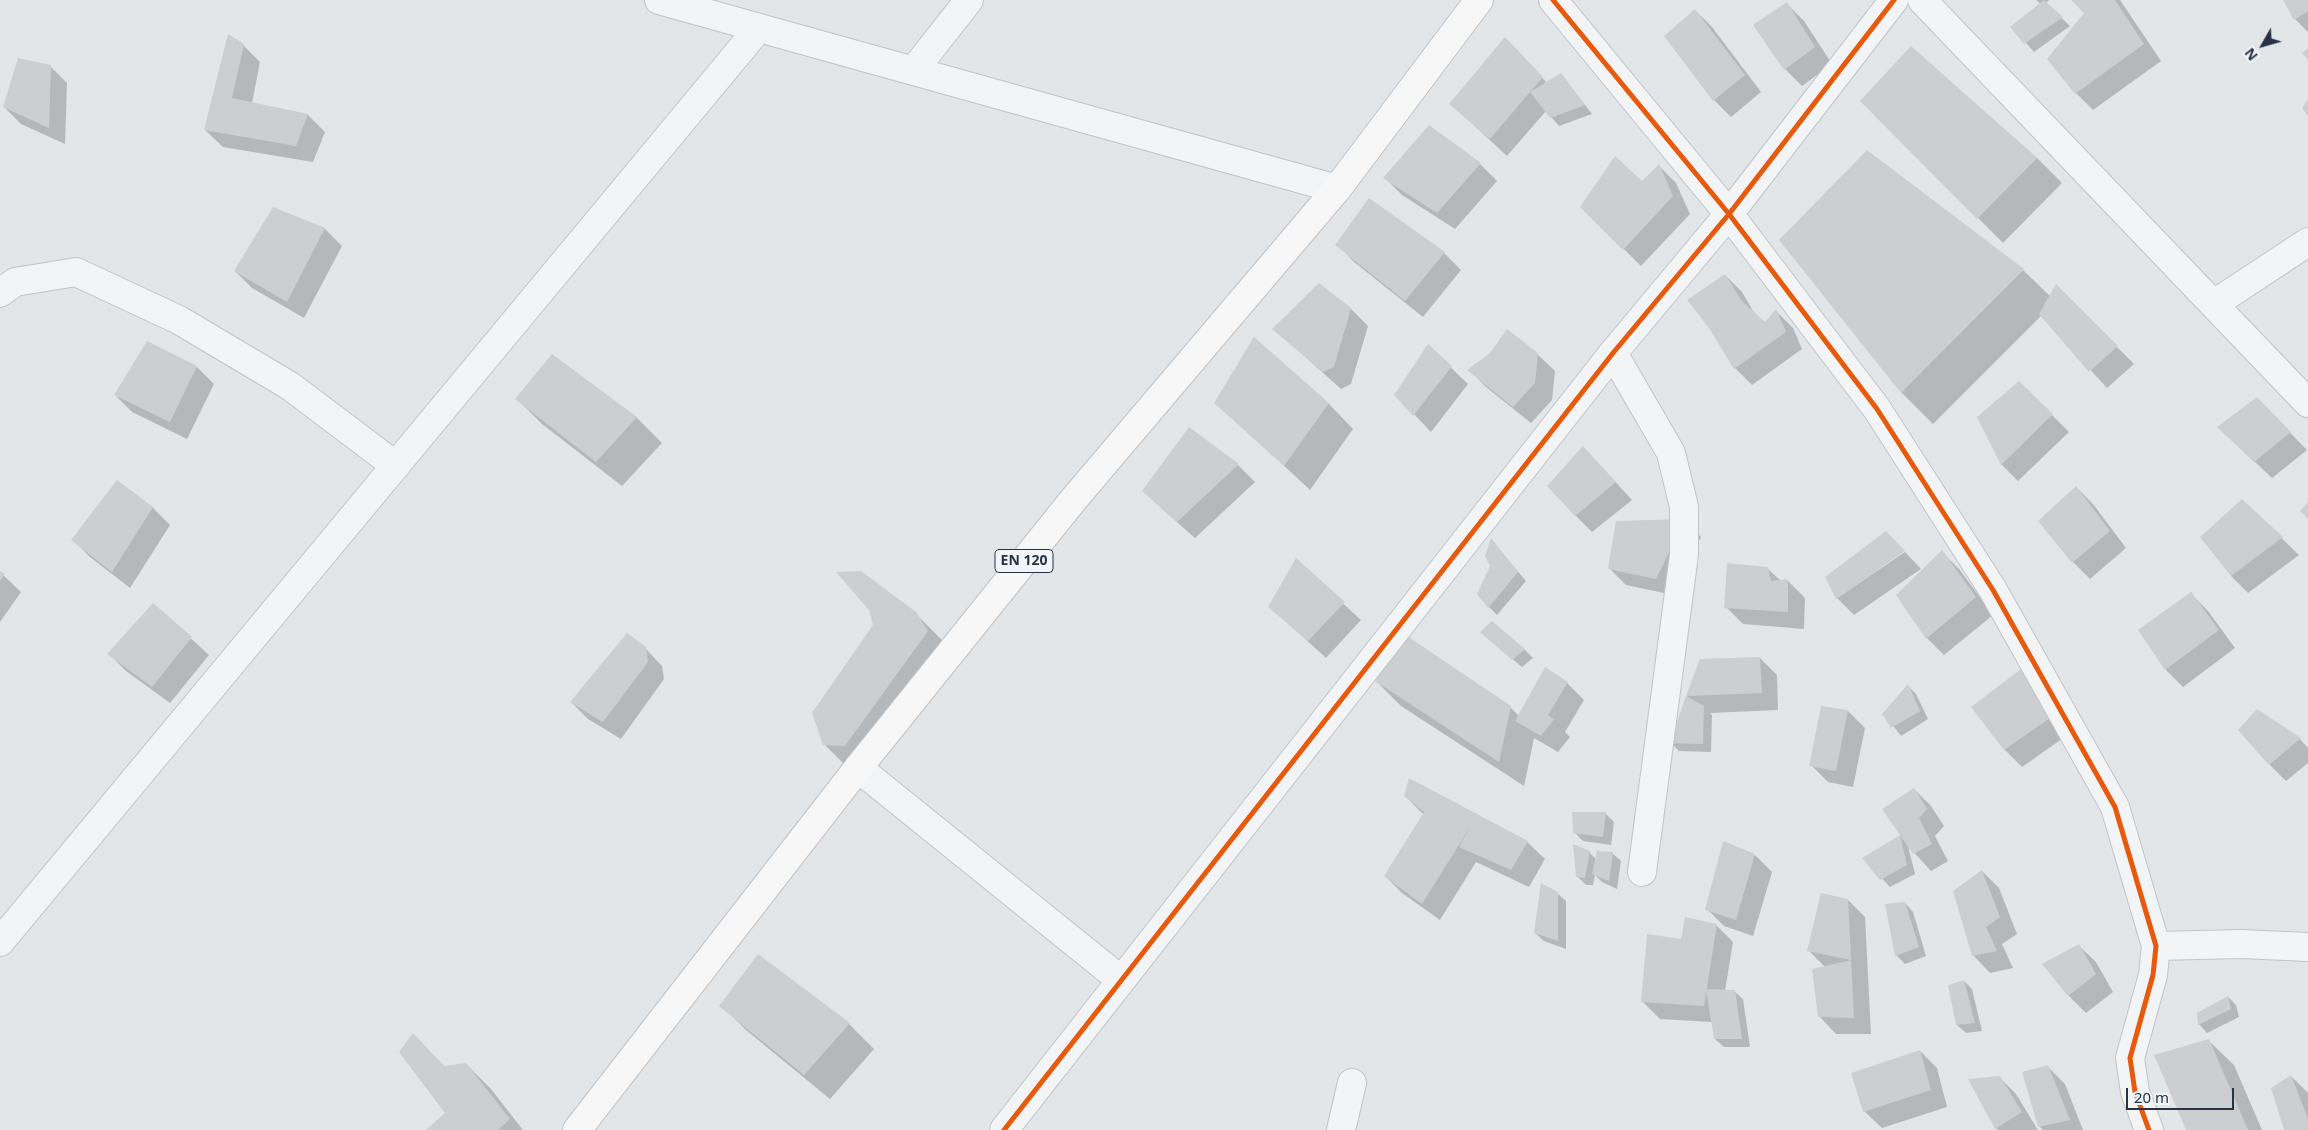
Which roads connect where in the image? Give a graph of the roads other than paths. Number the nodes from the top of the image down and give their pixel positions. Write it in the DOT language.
graph roads {
  1 [pos="659,0"];
  2 [pos="969,0"];
  3 [pos="1479,0"];
  4 [pos="1552,0"];
  5 [pos="1894,0"];
  6 [pos="1922,0"];
  7 [pos="758,29"];
  8 [pos="914,70"];
  9 [pos="1337,189"];
  10 [pos="1729,214"];
  11 [pos="2308,242"];
  12 [pos="0,293"];
  13 [pos="2214,304"];
  14 [pos="1613,353"];
  15 [pos="2308,403"];
  16 [pos="396,466"];
  17 [pos="858,768"];
  18 [pos="1642,872"];
  19 [pos="0,942"];
  20 [pos="2156,946"];
  21 [pos="2308,947"];
  22 [pos="1121,980"];
  23 [pos="1352,1083"];
  24 [pos="1013,1124"];
  25 [pos="577,1130"];
  26 [pos="1341,1130"];
  27 [pos="2148,1130"];
  1 -- 7 [label="street"];
  2 -- 8 [label="street"];
  3 -- 9 [label="main road, EN 120"];
  4 -- 10 [label="street"];
  5 -- 10 [label="street"];
  6 -- 13 [label="street"];
  7 -- 8 [label="street"];
  7 -- 16 [label="street"];
  8 -- 9 [label="street"];
  9 -- 17 [label="main road, EN 120"];
  10 -- 14 [label="street"];
  10 -- 20 [label="street"];
  11 -- 13 [label="street"];
  12 -- 16 [label="street"];
  13 -- 15 [label="street"];
  14 -- 18 [label="street"];
  14 -- 22 [label="street"];
  16 -- 19 [label="street"];
  17 -- 22 [label="street"];
  17 -- 25 [label="main road, EN 120"];
  20 -- 21 [label="street"];
  20 -- 27 [label="street"];
  22 -- 24 [label="street"];
  23 -- 26 [label="street"];
}
